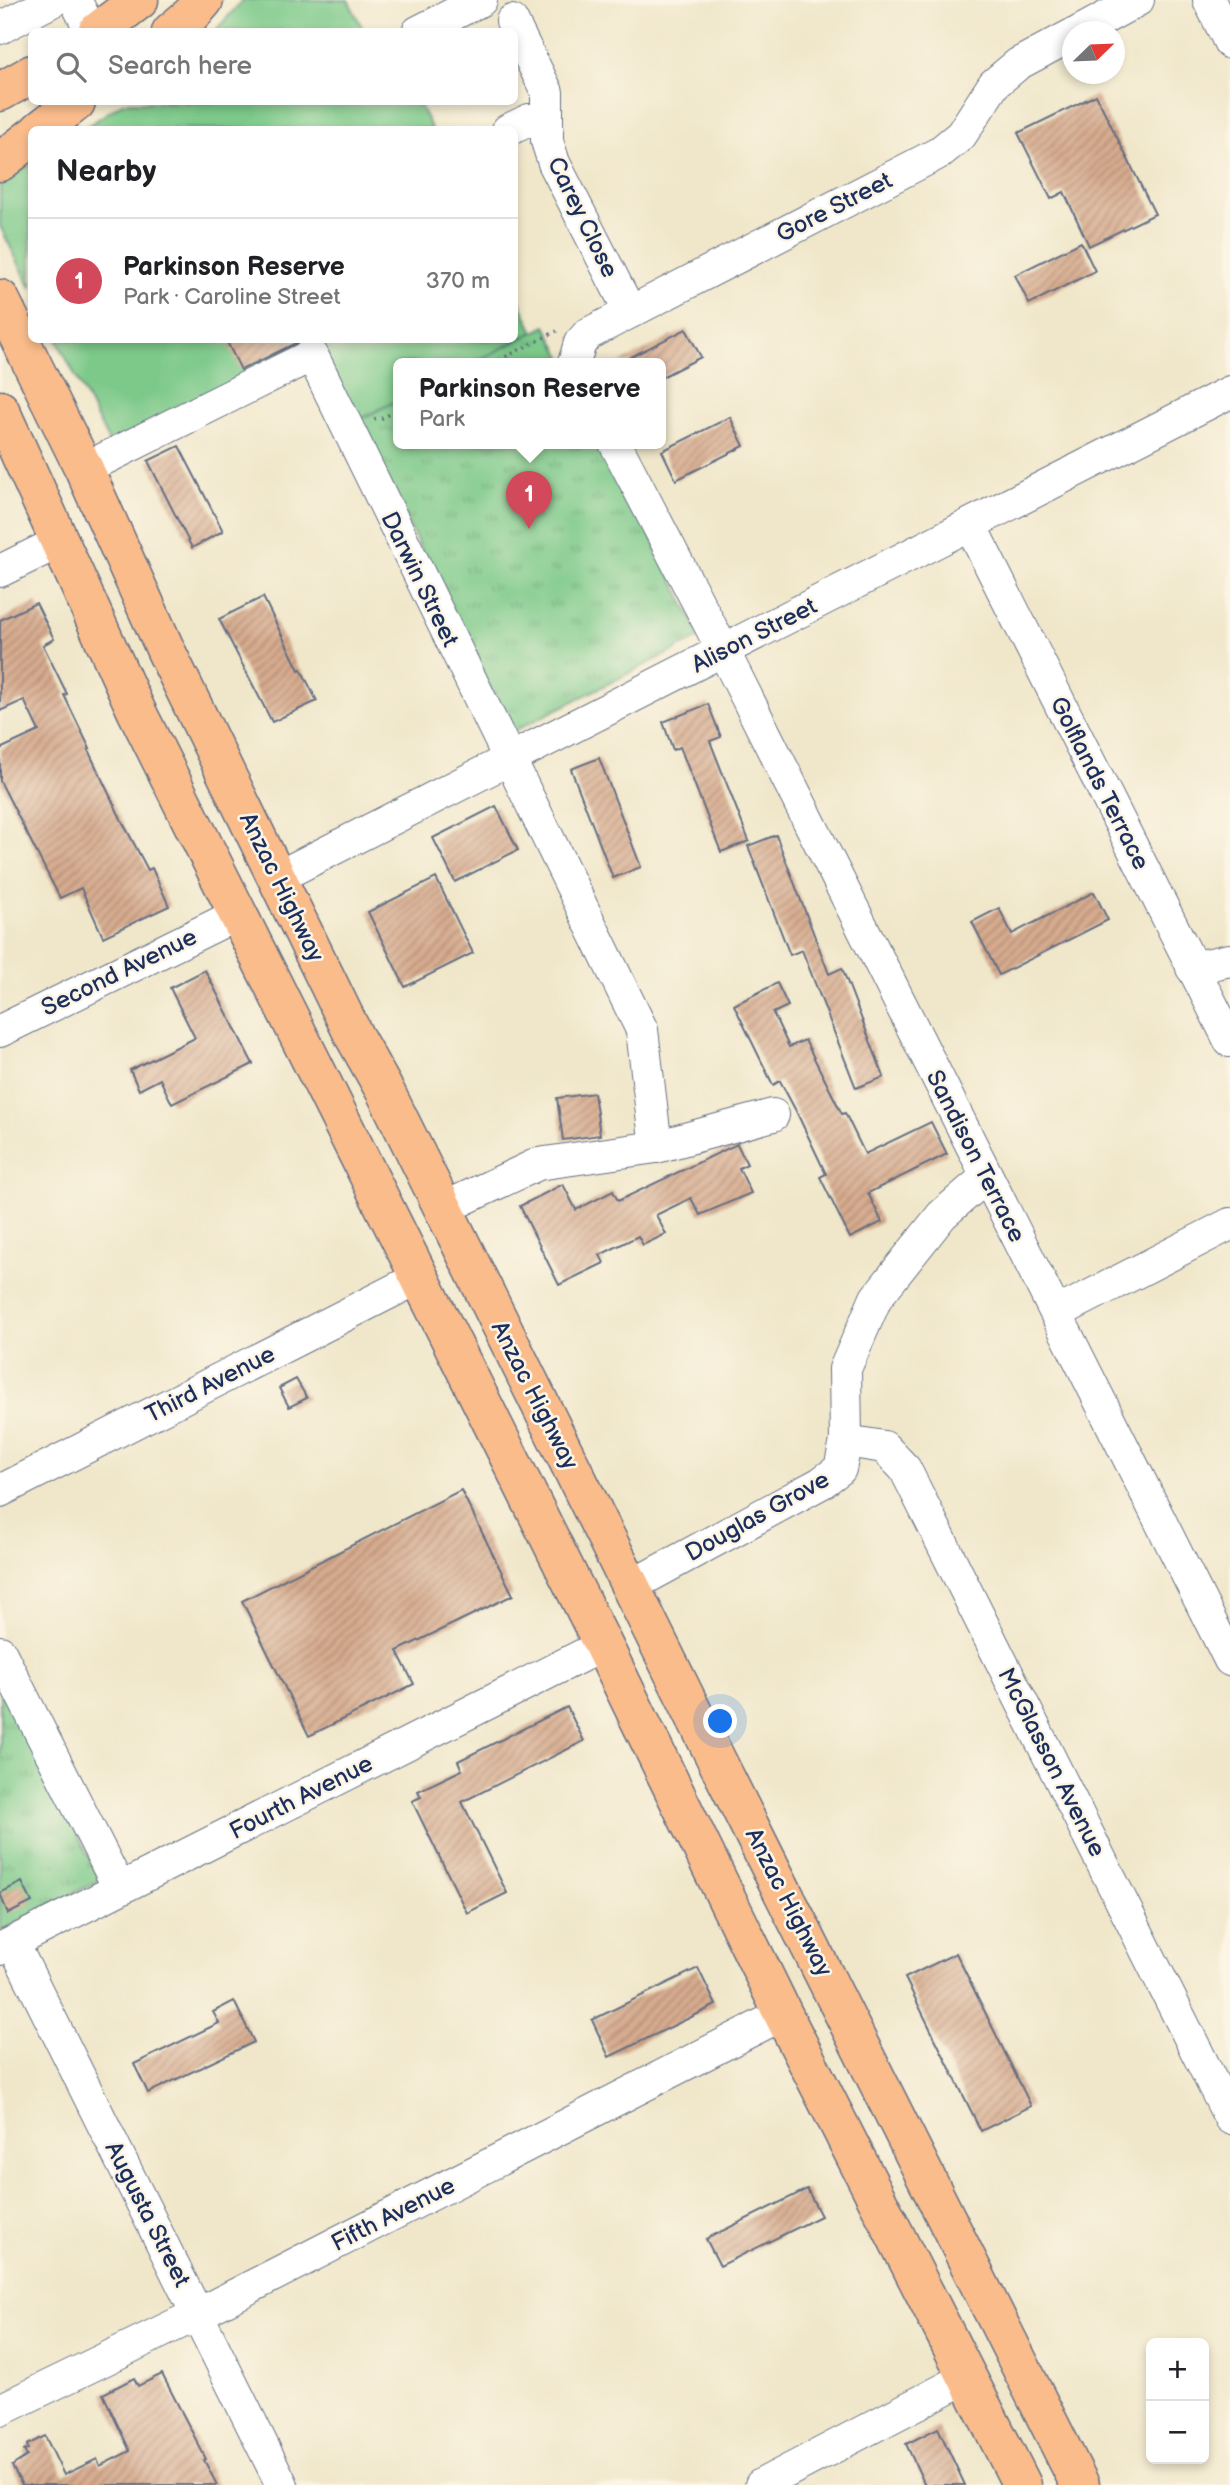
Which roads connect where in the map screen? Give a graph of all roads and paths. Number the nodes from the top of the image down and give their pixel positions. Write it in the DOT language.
graph roads {
  1 [pos="54,0"];
  2 [pos="75,0"];
  3 [pos="139,0"];
  4 [pos="204,0"];
  5 [pos="481,0"];
  6 [pos="1138,0"];
  7 [pos="1209,0"];
  8 [pos="512,21"];
  9 [pos="1099,21"];
  10 [pos="92,28"];
  11 [pos="100,28"];
  12 [pos="176,28"];
  13 [pos="426,28"];
  14 [pos="515,28"];
  15 [pos="0,29"];
  16 [pos="518,33"];
  17 [pos="1062,41"];
  18 [pos="1230,43"];
  19 [pos="28,76"];
  20 [pos="0,92"];
  21 [pos="68,105"];
  22 [pos="70,105"];
  23 [pos="547,119"];
  24 [pos="45,126"];
  25 [pos="516,126"];
  26 [pos="0,139"];
  27 [pos="28,139"];
  28 [pos="0,162"];
  29 [pos="0,299"];
  30 [pos="630,312"];
  31 [pos="576,353"];
  32 [pos="503,358"];
  33 [pos="1230,392"];
  34 [pos="0,410"];
  35 [pos="618,449"];
  36 [pos="85,469"];
  37 [pos="970,525"];
  38 [pos="61,541"];
  39 [pos="0,571"];
  40 [pos="723,651"];
  41 [pos="167,653"];
  42 [pos="136,710"];
  43 [pos="200,721"];
  44 [pos="158,754"];
  45 [pos="509,758"];
  46 [pos="278,877"];
  47 [pos="238,914"];
  48 [pos="1230,960"];
  49 [pos="1192,968"];
  50 [pos="0,1031"];
  51 [pos="354,1036"];
  52 [pos="1230,1041"];
  53 [pos="321,1080"];
  54 [pos="386,1093"];
  55 [pos="773,1115"];
  56 [pos="341,1119"];
  57 [pos="656,1147"];
  58 [pos="986,1177"];
  59 [pos="442,1209"];
  60 [pos="1230,1224"];
  61 [pos="420,1277"];
  62 [pos="1057,1313"];
  63 [pos="846,1441"];
  64 [pos="0,1491"];
  65 [pos="631,1586"];
  66 [pos="603,1645"];
  67 [pos="0,1652"];
  68 [pos="1230,1660"];
  69 [pos="713,1753"];
  70 [pos="681,1805"];
  71 [pos="746,1816"];
  72 [pos="700,1843"];
  73 [pos="119,1888"];
  74 [pos="6,1946"];
  75 [pos="783,2014"];
  76 [pos="1230,2118"];
  77 [pos="198,2314"];
  78 [pos="968,2376"];
  79 [pos="0,2410"];
  80 [pos="282,2485"];
  81 [pos="761,2485"];
  82 [pos="1022,2485"];
  83 [pos="1080,2485"];
  1 -- 15 [label="street"];
  2 -- 10 [label="street"];
  3 -- 11 [label="main road"];
  4 -- 12 [label="main road"];
  5 -- 13 [label="street"];
  6 -- 9 [label="street"];
  7 -- 18 [label="street"];
  8 -- 14 [label="street, Carey Close"];
  16 -- 23 [label="street, Carey Close"];
  17 -- 30 [label="street, Gore Street"];
  19 -- 20 [label="main road"];
  21 -- 26 [label="main road"];
  22 -- 24 [label="main road"];
  23 -- 25 [label="street"];
  23 -- 30 [label="street, Carey Close"];
  27 -- 28 [label="main road"];
  29 -- 36 [label="main road, Anzac Highway"];
  30 -- 31 [label="street, Gore Street"];
  31 -- 32 [label="path"];
  33 -- 37 [label="street, Alison Street"];
  34 -- 38 [label="main road, Anzac Highway"];
  35 -- 40 [label="street, Sandison Terrace"];
  36 -- 41 [label="main road, Anzac Highway"];
  36 -- 45 [label="street, Darwin Street"];
  37 -- 40 [label="street, Alison Street"];
  37 -- 49 [label="street, Golflands Terrace"];
  38 -- 39 [label="street"];
  38 -- 42 [label="main road, Anzac Highway"];
  40 -- 45 [label="street, Alison Street"];
  40 -- 58 [label="street, Sandison Terrace"];
  41 -- 42 [label="main road"];
  41 -- 43 [label="main road, Anzac Highway"];
  42 -- 44 [label="main road, Anzac Highway"];
  43 -- 44 [label="main road"];
  43 -- 46 [label="main road, Anzac Highway"];
  44 -- 47 [label="main road, Anzac Highway"];
  45 -- 46 [label="street, Alison Street"];
  45 -- 57 [label="street, Darwin Street"];
  46 -- 51 [label="main road, Anzac Highway"];
  47 -- 50 [label="street, Second Avenue"];
  47 -- 53 [label="main road, Anzac Highway"];
  48 -- 49 [label="street"];
  49 -- 52 [label="street, Golflands Terrace"];
  51 -- 53 [label="main road"];
  51 -- 54 [label="main road, Anzac Highway"];
  53 -- 56 [label="main road, Anzac Highway"];
  54 -- 56 [label="main road"];
  54 -- 59 [label="main road, Anzac Highway"];
  55 -- 57 [label="street"];
  56 -- 61 [label="main road, Anzac Highway"];
  57 -- 59 [label="street"];
  58 -- 62 [label="street, Sandison Terrace"];
  58 -- 63 [label="street, Douglas Grove"];
  59 -- 65 [label="main road, Anzac Highway"];
  60 -- 62 [label="street"];
  61 -- 64 [label="street, Third Avenue"];
  61 -- 66 [label="main road, Anzac Highway"];
  62 -- 68 [label="street, Sandison Terrace"];
  63 -- 65 [label="street, Douglas Grove"];
  63 -- 76 [label="street, McGlasson Avenue"];
  65 -- 69 [label="main road, Anzac Highway"];
  66 -- 70 [label="main road, Anzac Highway"];
  66 -- 73 [label="street, Fourth Avenue"];
  67 -- 73 [label="street"];
  69 -- 70 [label="main road"];
  69 -- 71 [label="main road, Anzac Highway"];
  70 -- 72 [label="main road, Anzac Highway"];
  71 -- 72 [label="main road"];
  71 -- 83 [label="main road, Anzac Highway"];
  72 -- 75 [label="main road, Anzac Highway"];
  73 -- 74 [label="street, Fourth Avenue"];
  74 -- 77 [label="street, Augusta Street"];
  75 -- 77 [label="street, Fifth Avenue"];
  75 -- 78 [label="main road, Anzac Highway"];
  77 -- 79 [label="street, Fifth Avenue"];
  77 -- 80 [label="street, Augusta Street"];
  78 -- 81 [label="street"];
  78 -- 82 [label="main road, Anzac Highway"];
}
